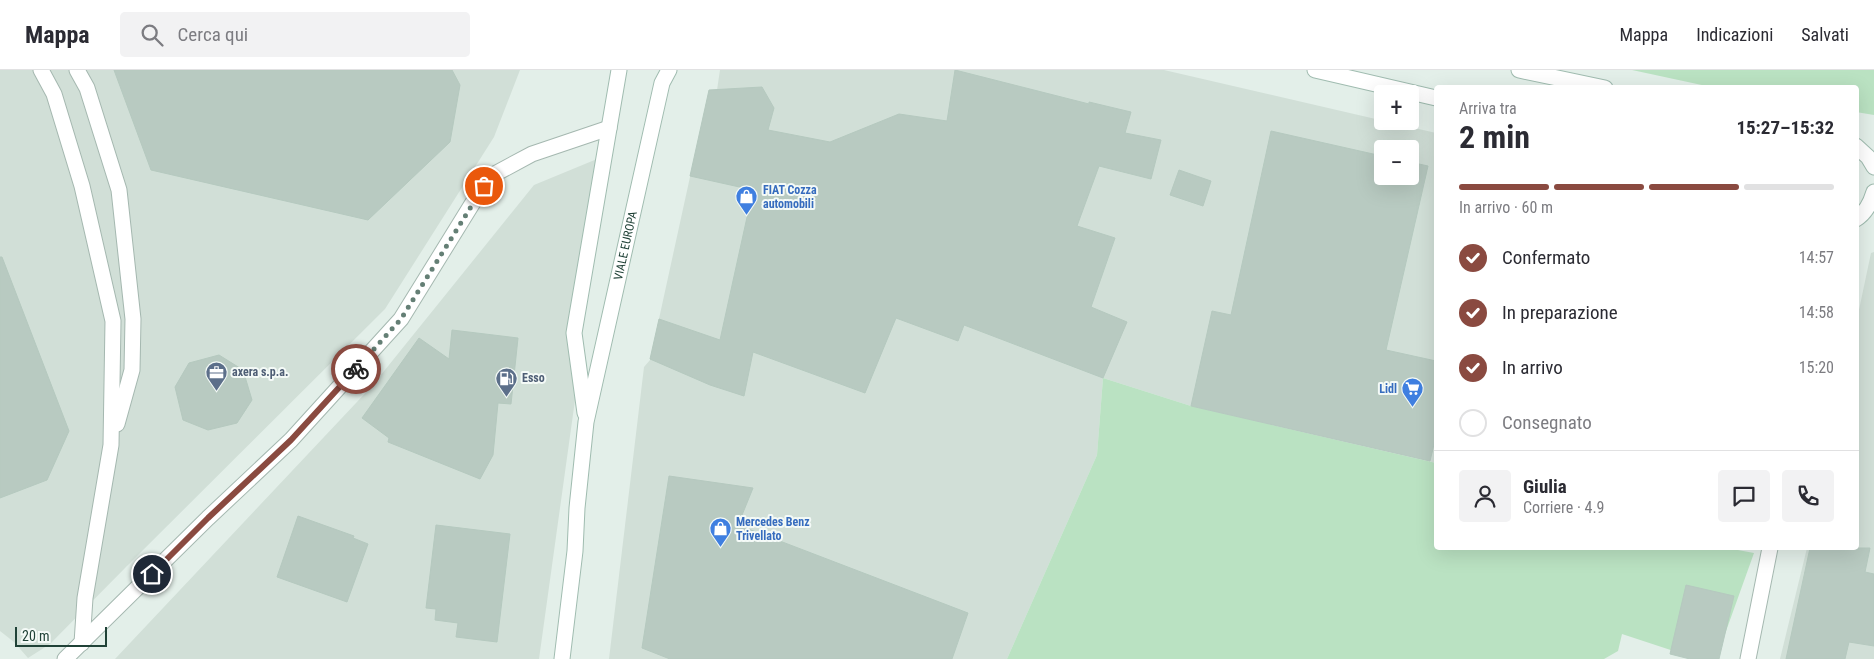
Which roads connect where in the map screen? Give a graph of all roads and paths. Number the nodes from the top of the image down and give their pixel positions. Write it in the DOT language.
graph roads {
  1 [pos="41,70"];
  2 [pos="76,70"];
  3 [pos="619,70"];
  4 [pos="669,70"];
  5 [pos="1315,70"];
  6 [pos="1518,70"];
  7 [pos="1590,85"];
  8 [pos="1434,98"];
  9 [pos="610,128"];
  10 [pos="1859,146"];
  11 [pos="1859,148"];
  12 [pos="1874,148"];
  13 [pos="1874,167"];
  14 [pos="1874,192"];
  15 [pos="1862,217"];
  16 [pos="586,422"];
  17 [pos="111,445"];
  18 [pos="1770,550"];
  19 [pos="82,643"];
  20 [pos="65,659"];
  21 [pos="562,659"];
  22 [pos="1748,659"];
  1 -- 17 [label="street"];
  2 -- 17 [label="street"];
  3 -- 9 [label="street, VIALE EUROPA"];
  4 -- 16 [label="street, VIALE EUROPA"];
  5 -- 8 [label="street"];
  6 -- 7 [label="street"];
  9 -- 16 [label="street, VIALE EUROPA"];
  9 -- 19 [label="street"];
  10 -- 12 [label="street"];
  11 -- 13 [label="street"];
  14 -- 15 [label="street"];
  16 -- 21 [label="street, VIALE EUROPA"];
  17 -- 19 [label="street"];
  18 -- 22 [label="street"];
  19 -- 20 [label="street"];
}
